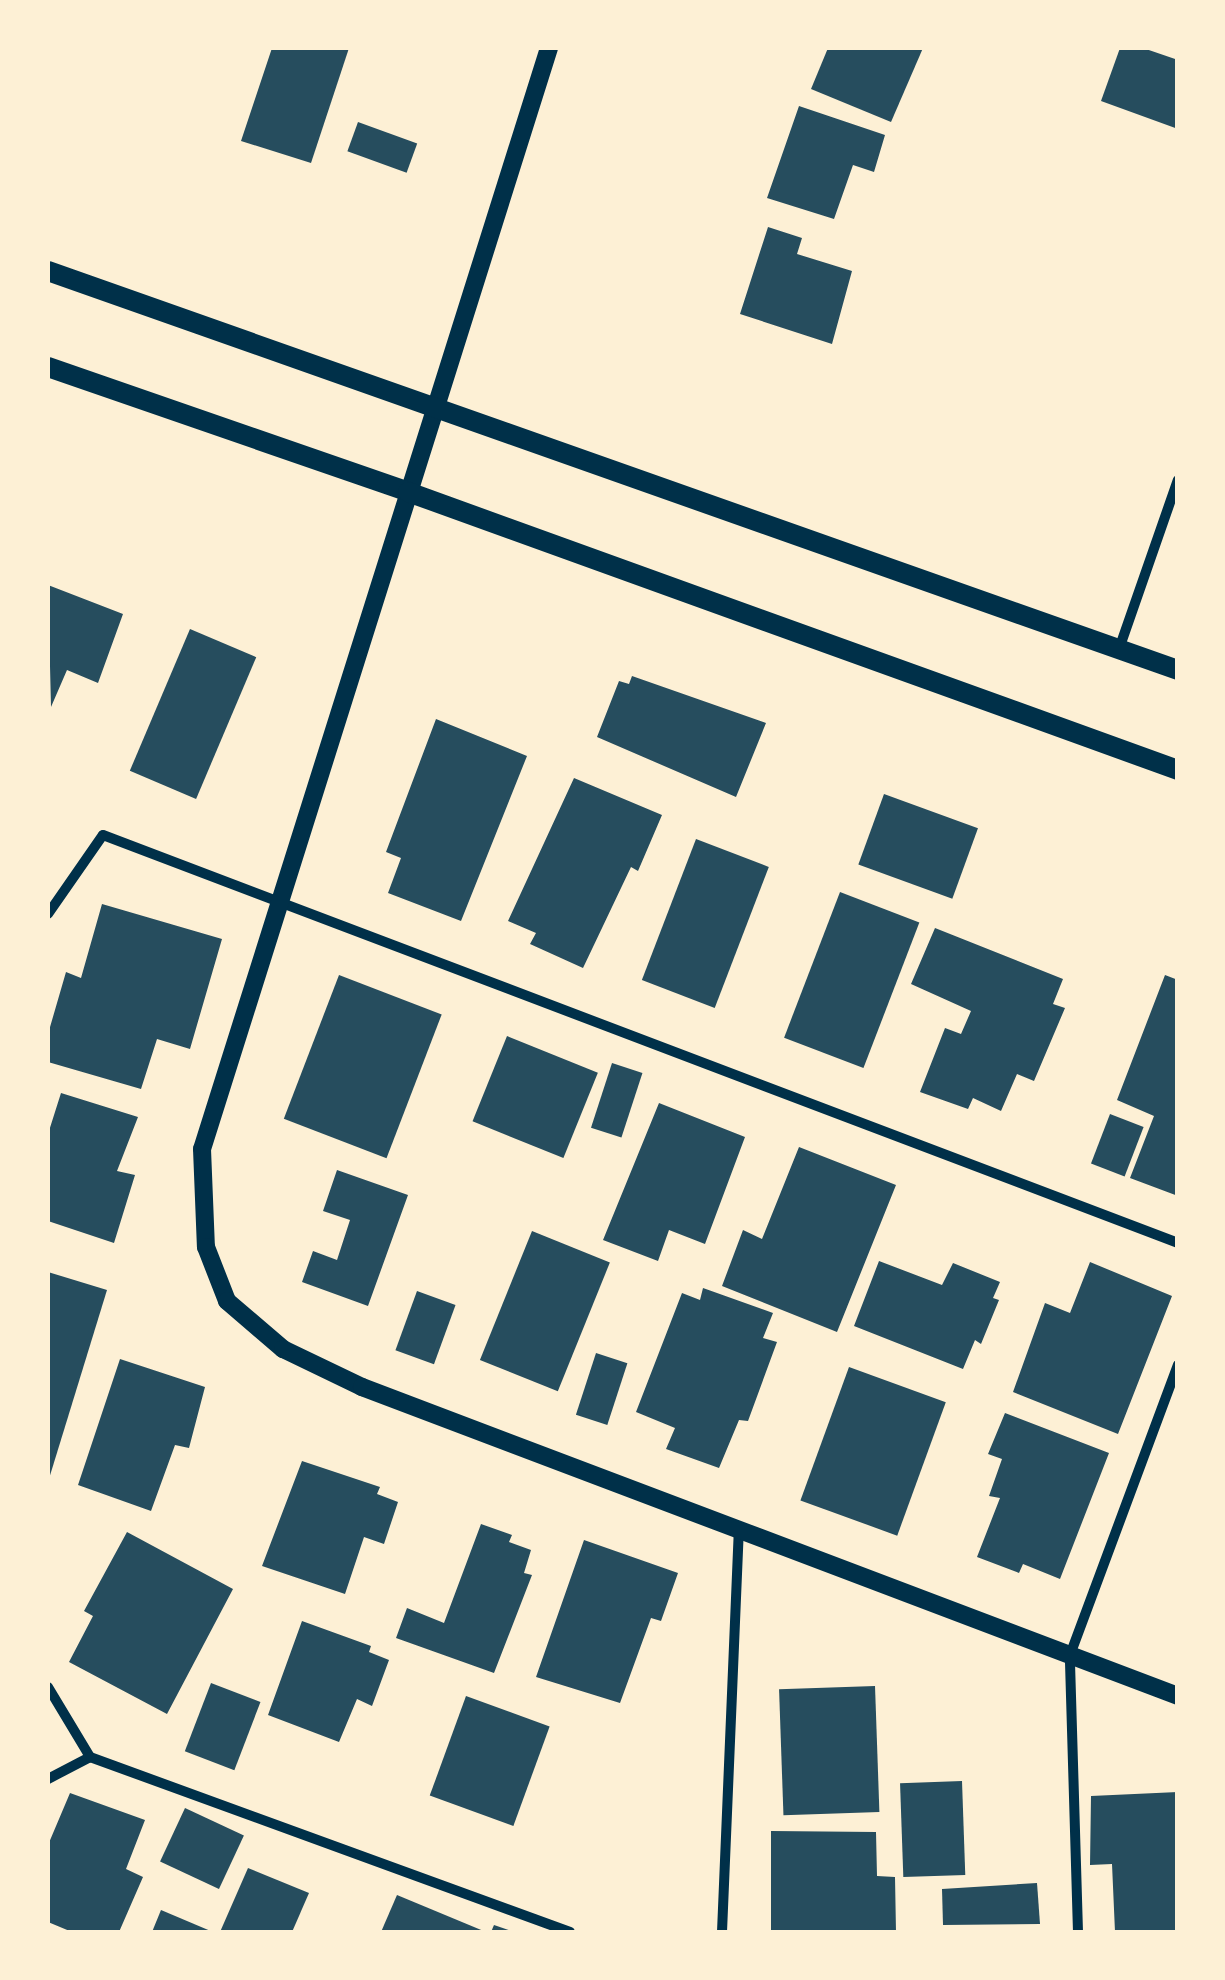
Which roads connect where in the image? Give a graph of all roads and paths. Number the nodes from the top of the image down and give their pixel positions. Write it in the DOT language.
graph roads {
  1 [pos="549,48"];
  2 [pos="48,271"];
  3 [pos="48,367"];
  4 [pos="436,406"];
  5 [pos="1178,480"];
  6 [pos="408,492"];
  7 [pos="1118,649"];
  8 [pos="1178,670"];
  9 [pos="1178,770"];
  10 [pos="279,904"];
  11 [pos="48,914"];
  12 [pos="1178,1243"];
  13 [pos="1178,1364"];
  14 [pos="739,1530"];
  15 [pos="1070,1656"];
  16 [pos="48,1687"];
  17 [pos="1178,1696"];
  18 [pos="90,1757"];
  19 [pos="48,1779"];
  20 [pos="570,1932"];
  21 [pos="722,1932"];
  22 [pos="1078,1932"];
  1 -- 4 [label="street"];
  2 -- 4 [label="main road"];
  3 -- 6 [label="main road"];
  4 -- 6 [label="street"];
  4 -- 7 [label="main road"];
  5 -- 7 [label="street"];
  6 -- 9 [label="main road"];
  6 -- 10 [label="street"];
  7 -- 8 [label="main road"];
  10 -- 11 [label="street"];
  10 -- 12 [label="street"];
  10 -- 14 [label="street"];
  13 -- 15 [label="street"];
  14 -- 15 [label="street"];
  14 -- 21 [label="street"];
  15 -- 17 [label="street"];
  15 -- 22 [label="street"];
  16 -- 18 [label="street"];
  18 -- 19 [label="street"];
  18 -- 20 [label="street"];
}
